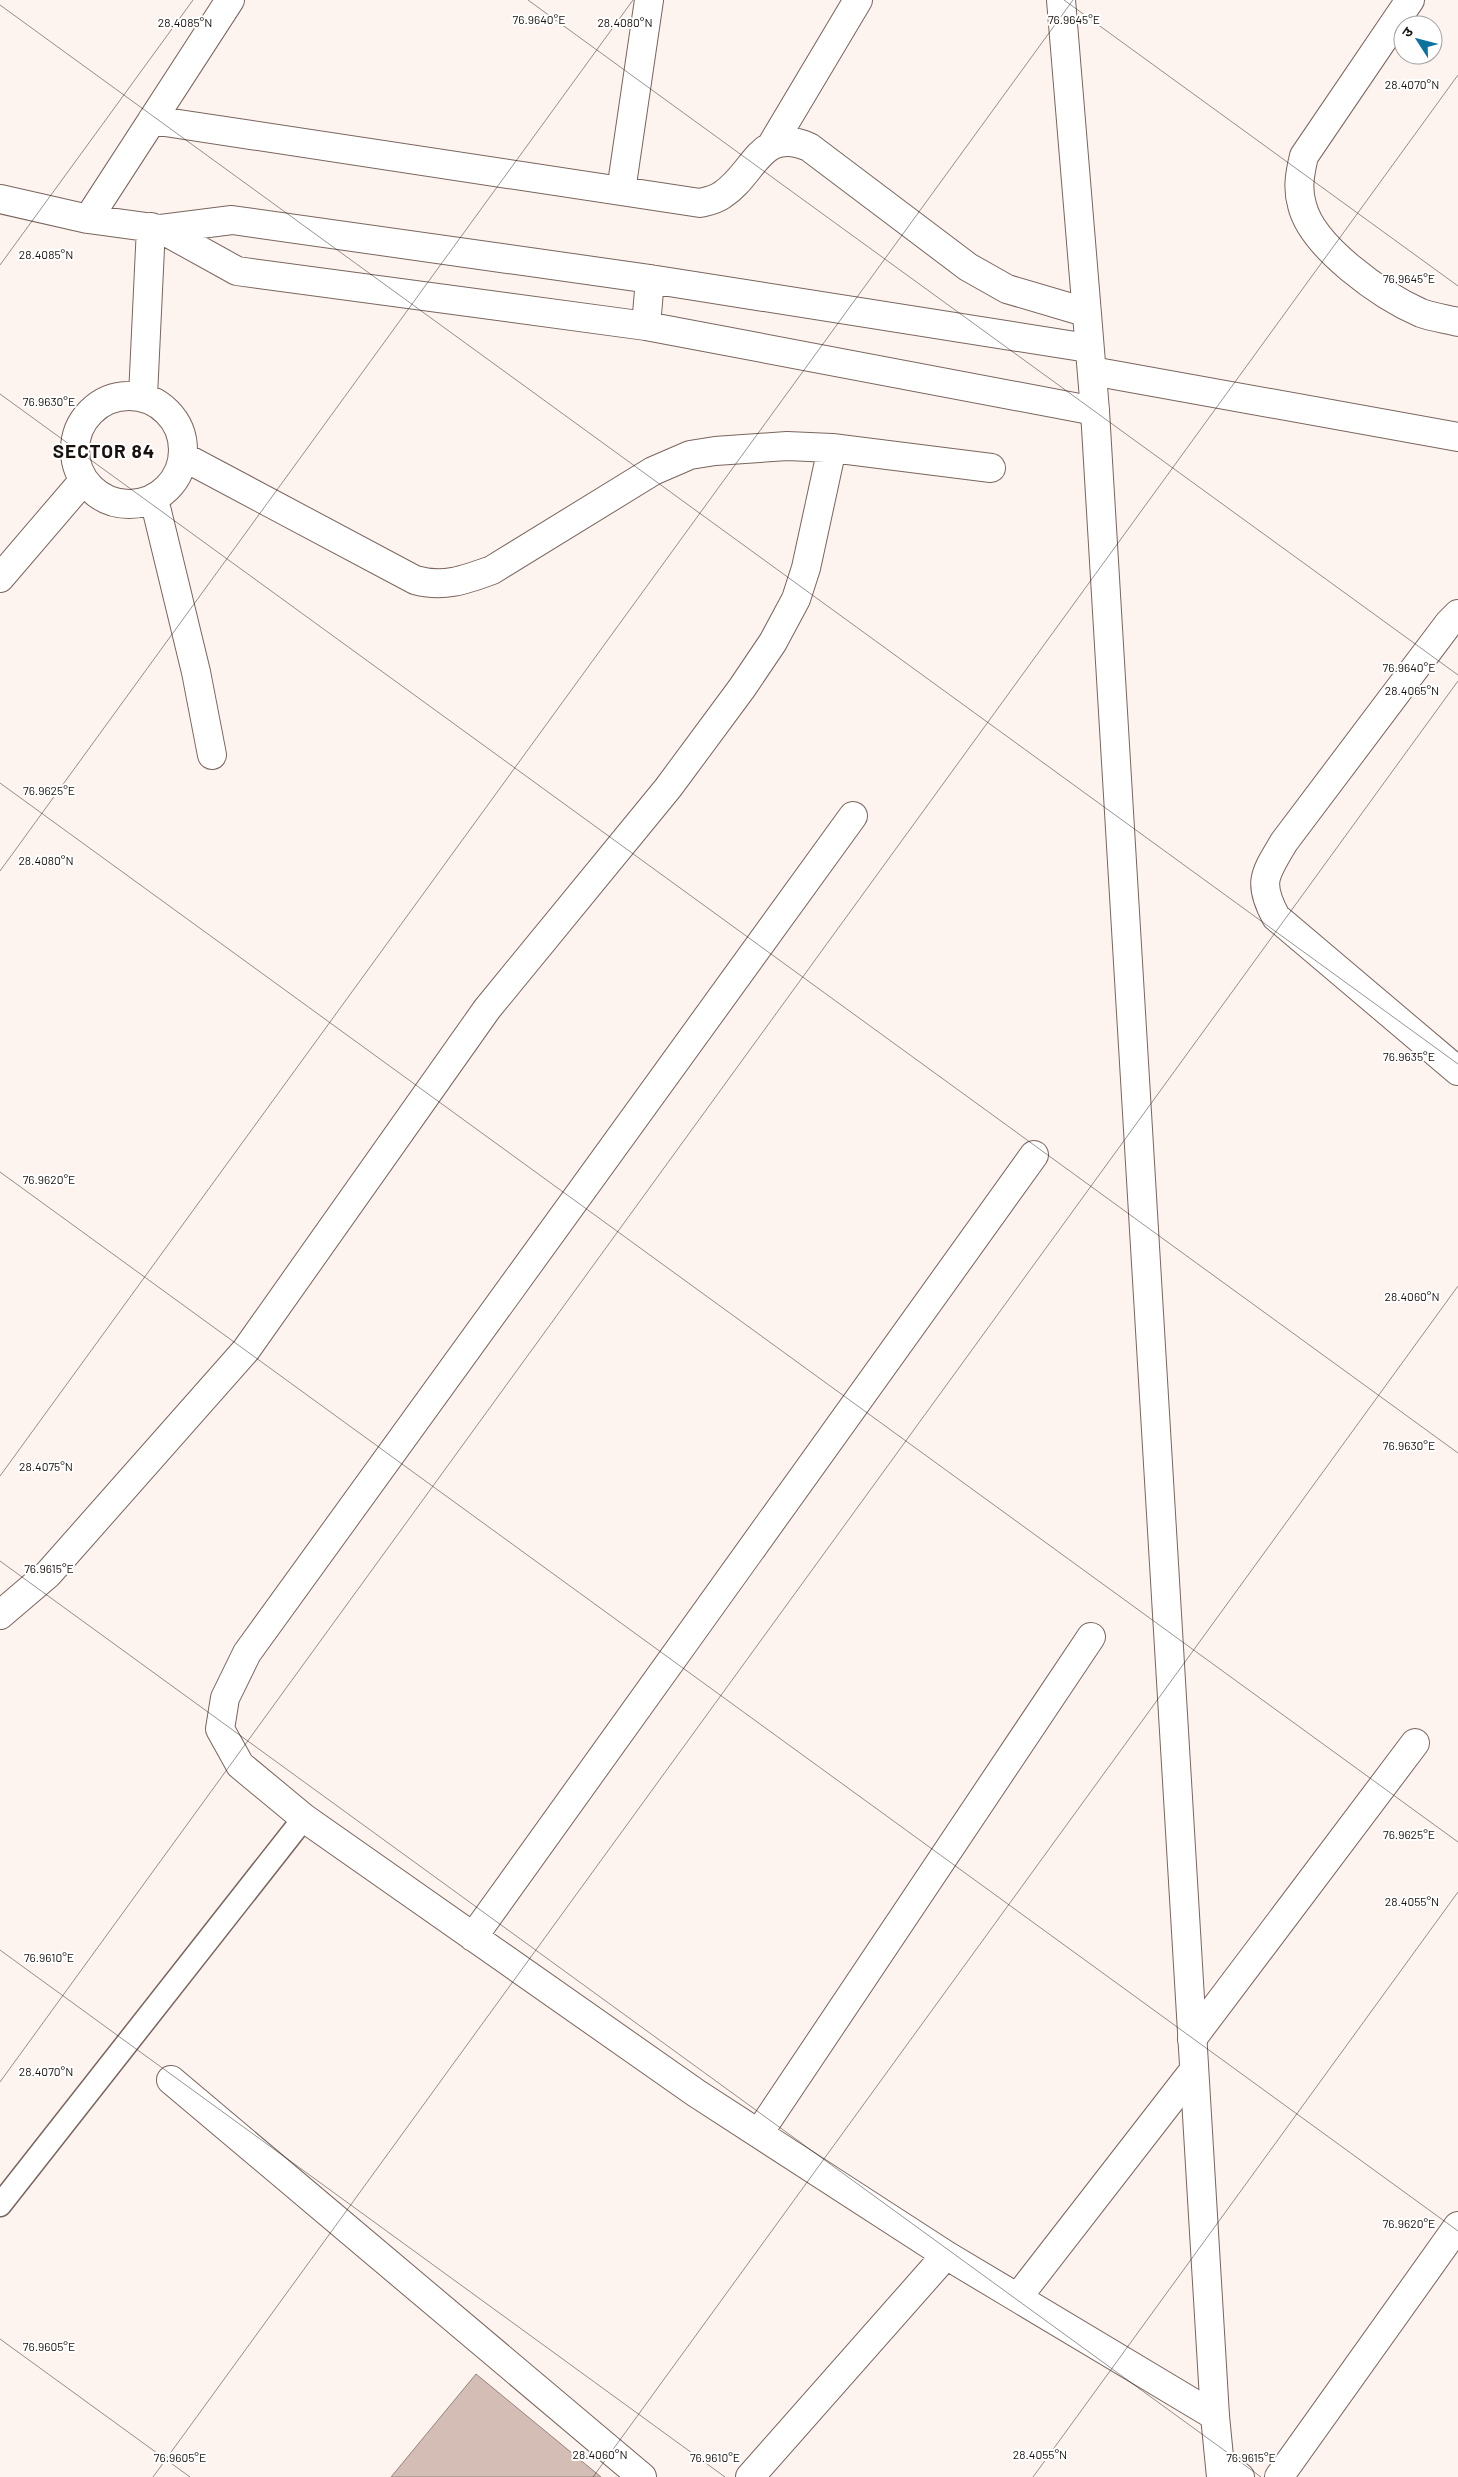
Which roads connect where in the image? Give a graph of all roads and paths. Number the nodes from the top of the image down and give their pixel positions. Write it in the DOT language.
graph roads {
  1 [pos="230,0"];
  2 [pos="649,0"];
  3 [pos="858,0"];
  4 [pos="1061,0"];
  5 [pos="1410,0"];
  6 [pos="152,120"];
  7 [pos="771,146"];
  8 [pos="621,191"];
  9 [pos="0,199"];
  10 [pos="88,219"];
  11 [pos="156,228"];
  12 [pos="650,279"];
  13 [pos="1085,312"];
  14 [pos="1458,322"];
  15 [pos="646,326"];
  16 [pos="1090,359"];
  17 [pos="143,396"];
  18 [pos="1094,410"];
  19 [pos="1458,437"];
  20 [pos="832,448"];
  21 [pos="184,457"];
  22 [pos="991,468"];
  23 [pos="83,481"];
  24 [pos="154,499"];
  25 [pos="0,578"];
  26 [pos="1458,614"];
  27 [pos="212,755"];
  28 [pos="853,816"];
  29 [pos="1458,1071"];
  30 [pos="1034,1155"];
  31 [pos="0,1615"];
  32 [pos="1092,1637"];
  33 [pos="1416,1743"];
  34 [pos="304,1818"];
  35 [pos="473,1937"];
  36 [pos="1192,2039"];
  37 [pos="1194,2070"];
  38 [pos="171,2080"];
  39 [pos="759,2133"];
  40 [pos="0,2205"];
  41 [pos="1458,2226"];
  42 [pos="946,2255"];
  43 [pos="1018,2297"];
  44 [pos="1215,2416"];
  45 [pos="1227,2472"];
  46 [pos="642,2477"];
  47 [pos="750,2477"];
  48 [pos="1279,2477"];
  1 -- 6 [label="street"];
  2 -- 8 [label="street"];
  3 -- 7 [label="street"];
  4 -- 13 [label="street"];
  5 -- 14 [label="street"];
  6 -- 8 [label="street"];
  6 -- 10 [label="street"];
  7 -- 8 [label="street"];
  7 -- 13 [label="street"];
  9 -- 10 [label="street"];
  10 -- 11 [label="street"];
  11 -- 12 [label="street"];
  11 -- 15 [label="street"];
  11 -- 17 [label="street"];
  12 -- 15 [label="street"];
  12 -- 16 [label="street"];
  13 -- 16 [label="street"];
  15 -- 18 [label="street"];
  16 -- 18 [label="street"];
  16 -- 19 [label="street"];
  17 -- 21 [label="street"];
  17 -- 23 [label="street"];
  18 -- 36 [label="street"];
  20 -- 21 [label="street"];
  20 -- 22 [label="street"];
  20 -- 31 [label="street"];
  21 -- 24 [label="street"];
  23 -- 24 [label="street"];
  23 -- 25 [label="street"];
  24 -- 27 [label="street"];
  26 -- 29 [label="street"];
  28 -- 34 [label="street"];
  30 -- 35 [label="street"];
  32 -- 39 [label="street"];
  33 -- 36 [label="street"];
  34 -- 35 [label="street"];
  34 -- 40 [label="lane"];
  35 -- 39 [label="street"];
  36 -- 37 [label="street"];
  37 -- 43 [label="street"];
  37 -- 44 [label="street"];
  38 -- 46 [label="street"];
  39 -- 42 [label="street"];
  41 -- 48 [label="street"];
  42 -- 43 [label="street"];
  42 -- 47 [label="street"];
  43 -- 44 [label="street"];
  44 -- 45 [label="street"];
}
